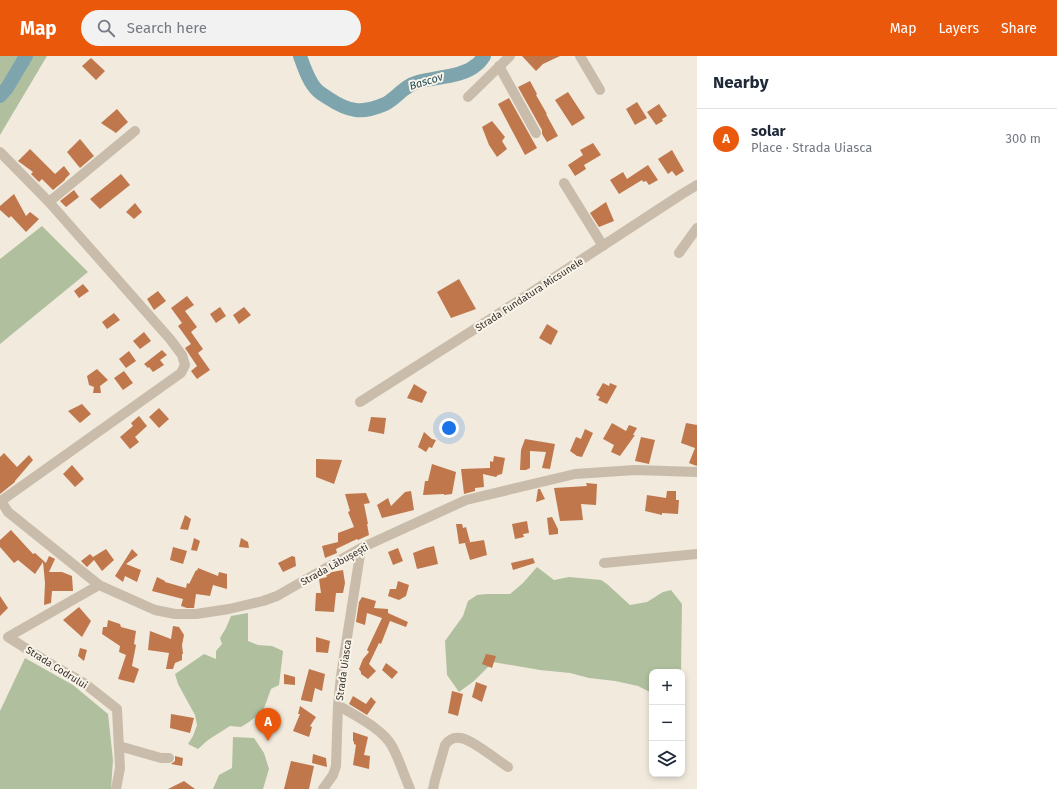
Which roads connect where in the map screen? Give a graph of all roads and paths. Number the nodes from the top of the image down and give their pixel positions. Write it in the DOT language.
graph roads {
  1 [pos="510,56"];
  2 [pos="580,56"];
  3 [pos="500,66"];
  4 [pos="600,90"];
  5 [pos="468,97"];
  6 [pos="134,131"];
  7 [pos="536,133"];
  8 [pos="0,152"];
  9 [pos="564,183"];
  10 [pos="697,185"];
  11 [pos="49,202"];
  12 [pos="697,228"];
  13 [pos="603,246"];
  14 [pos="679,253"];
  15 [pos="360,402"];
  16 [pos="697,472"];
  17 [pos="0,500"];
  18 [pos="361,548"];
  19 [pos="697,554"];
  20 [pos="604,563"];
  21 [pos="99,585"];
  22 [pos="338,705"];
  23 [pos="119,746"];
  24 [pos="169,758"];
  25 [pos="508,767"];
  26 [pos="116,789"];
  27 [pos="323,789"];
  28 [pos="410,789"];
  29 [pos="433,789"];
  1 -- 3 [label="street"];
  2 -- 4 [label="street"];
  3 -- 5 [label="street"];
  3 -- 7 [label="street"];
  6 -- 11 [label="street"];
  8 -- 11 [label="street"];
  9 -- 13 [label="street"];
  10 -- 13 [label="street, Strada Fundatura Micsunele"];
  11 -- 17 [label="street"];
  12 -- 14 [label="street"];
  13 -- 15 [label="street, Strada Fundatura Micsunele"];
  16 -- 18 [label="street, Strada Lăbușești"];
  17 -- 21 [label="street, Strada Lăbușești"];
  18 -- 21 [label="street, Strada Lăbușești"];
  18 -- 22 [label="street, Strada Uiasca"];
  19 -- 20 [label="street"];
  21 -- 23 [label="street, Strada Codrului"];
  22 -- 27 [label="street, Strada Uiasca"];
  22 -- 28 [label="street"];
  23 -- 24 [label="street"];
  23 -- 26 [label="street, Strada Codrului"];
  25 -- 29 [label="street"];
}
